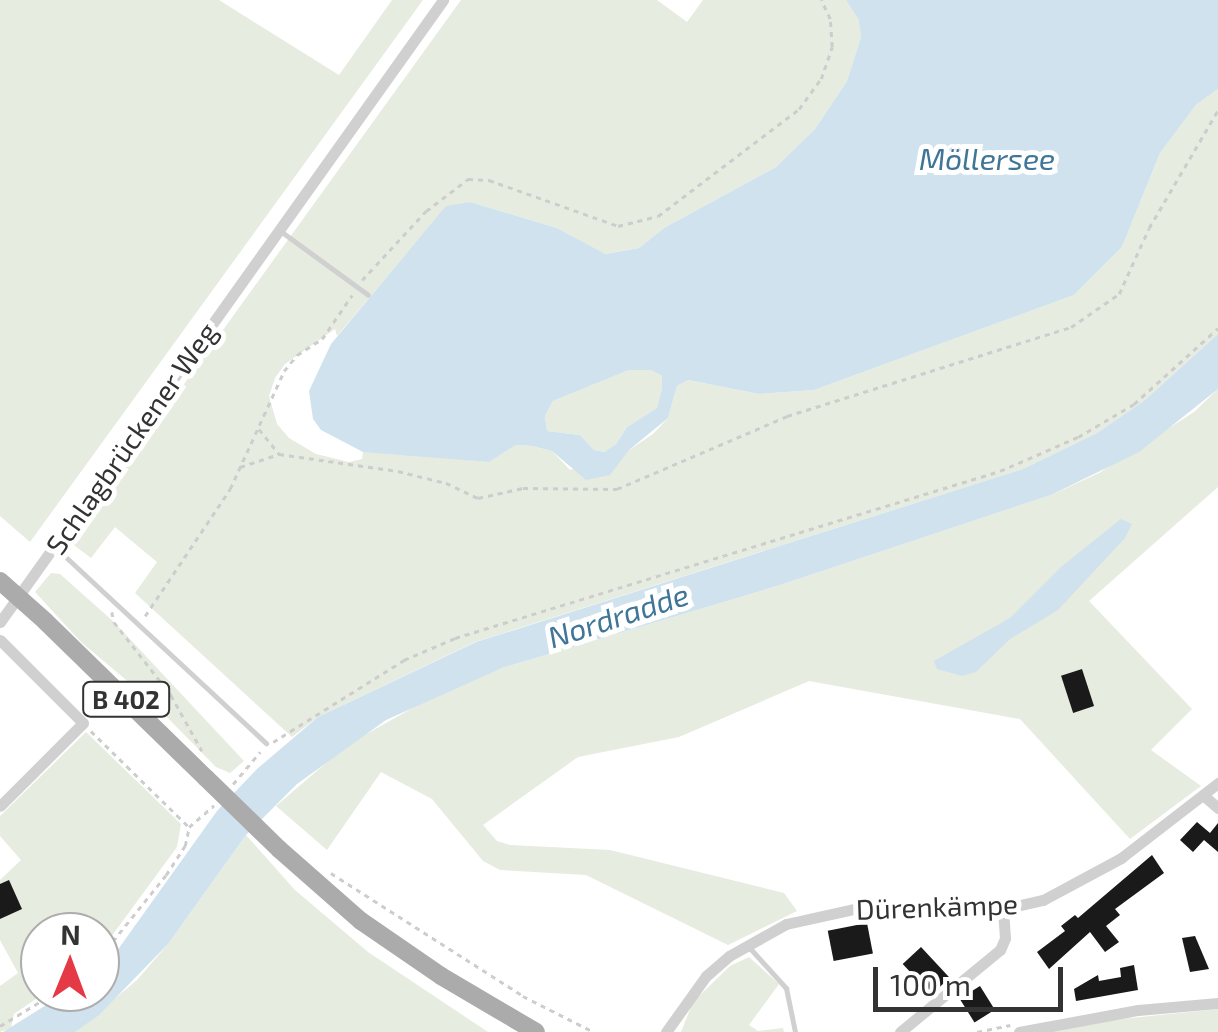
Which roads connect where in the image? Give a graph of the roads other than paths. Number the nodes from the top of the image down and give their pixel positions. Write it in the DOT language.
graph roads {
  1 [pos="443,0"];
  2 [pos="276,228"];
  3 [pos="368,295"];
  4 [pos="56,548"];
  5 [pos="0,581"];
  6 [pos="0,622"];
  7 [pos="0,640"];
  8 [pos="266,742"];
  9 [pos="1218,783"];
  10 [pos="1203,795"];
  11 [pos="0,806"];
  12 [pos="1218,808"];
  13 [pos="1003,908"];
  14 [pos="747,945"];
  15 [pos="1218,1003"];
  16 [pos="669,1030"];
  17 [pos="536,1032"];
  18 [pos="795,1032"];
  19 [pos="900,1032"];
  20 [pos="1019,1032"];
  1 -- 2 [label="street, Schlagbrückener Weg"];
  2 -- 3 [label="lane"];
  2 -- 4 [label="street, Schlagbrückener Weg"];
  4 -- 6 [label="street, Schlagbrückener Weg"];
  4 -- 8 [label="lane"];
  5 -- 17 [label="main road, B 402, bridge"];
  7 -- 11 [label="street"];
  9 -- 10 [label="street, Dürenkämpe"];
  10 -- 12 [label="street"];
  10 -- 13 [label="street, Dürenkämpe"];
  13 -- 14 [label="street, Dürenkämpe"];
  13 -- 19 [label="street"];
  14 -- 16 [label="street, Dürenkämpe"];
  14 -- 18 [label="lane"];
  15 -- 20 [label="street"];
}
